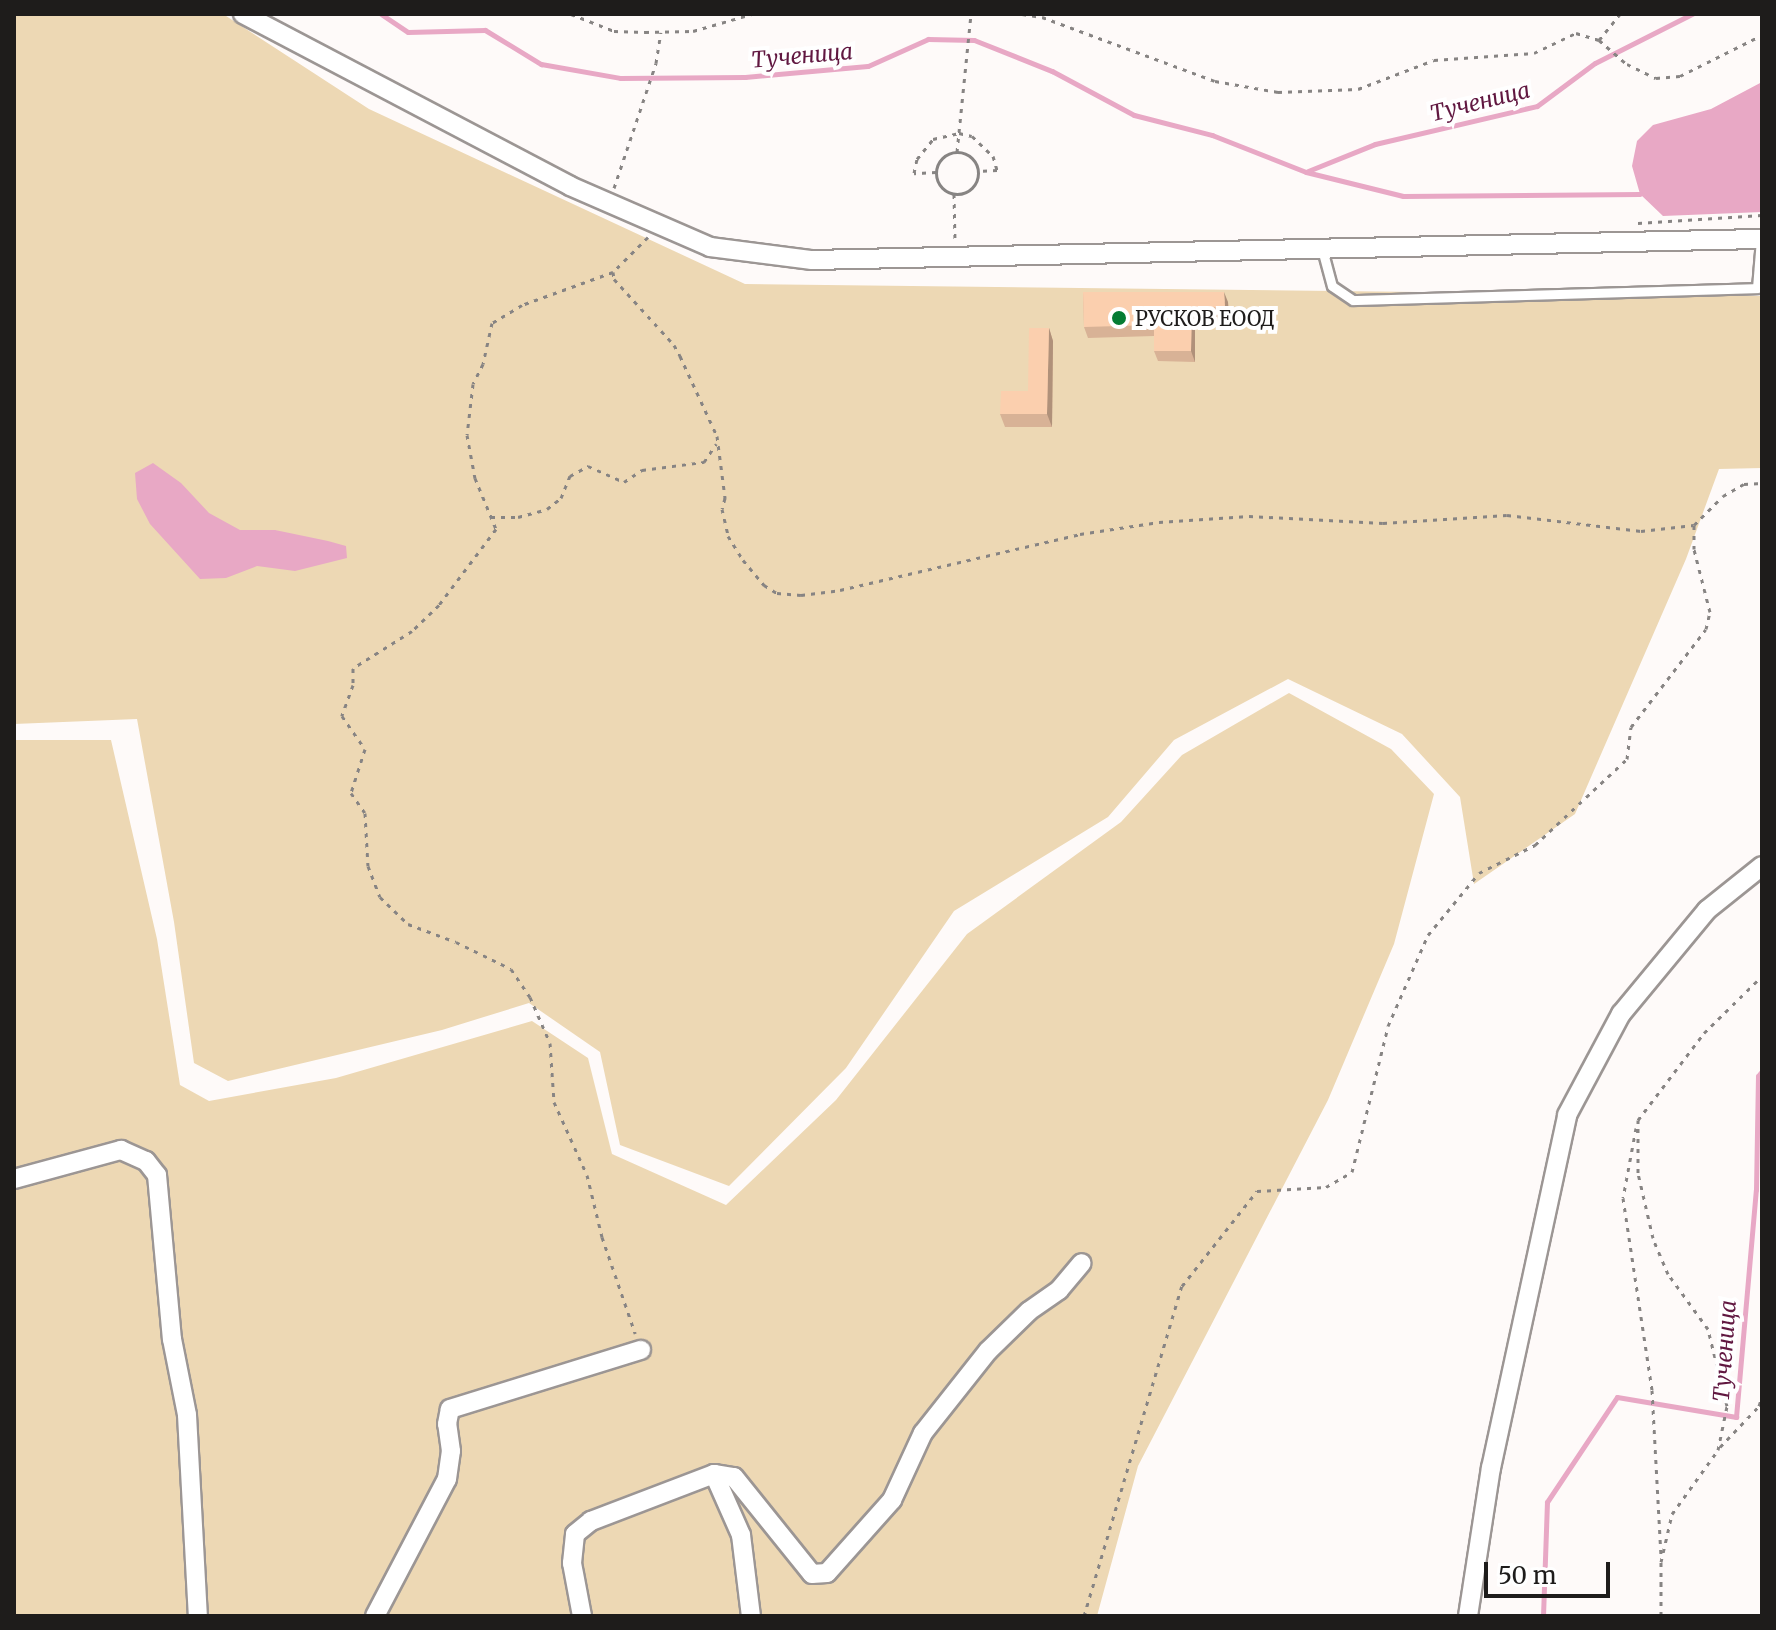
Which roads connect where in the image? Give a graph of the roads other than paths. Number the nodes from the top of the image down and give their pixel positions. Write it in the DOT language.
graph roads {
  1 [pos="243,14"];
  2 [pos="1762,239"];
  3 [pos="1322,249"];
  4 [pos="1759,288"];
  5 [pos="1762,866"];
  6 [pos="14,1179"];
  7 [pos="1082,1263"];
  8 [pos="641,1350"];
  9 [pos="714,1474"];
  10 [pos="198,1616"];
  11 [pos="375,1616"];
  12 [pos="582,1616"];
  13 [pos="751,1616"];
  14 [pos="1468,1616"];
  1 -- 3 [label="street"];
  2 -- 3 [label="street"];
  2 -- 4 [label="lane"];
  3 -- 4 [label="lane"];
  5 -- 14 [label="street"];
  6 -- 10 [label="street"];
  7 -- 9 [label="street"];
  8 -- 11 [label="street"];
  9 -- 12 [label="street"];
  9 -- 13 [label="street"];
}
